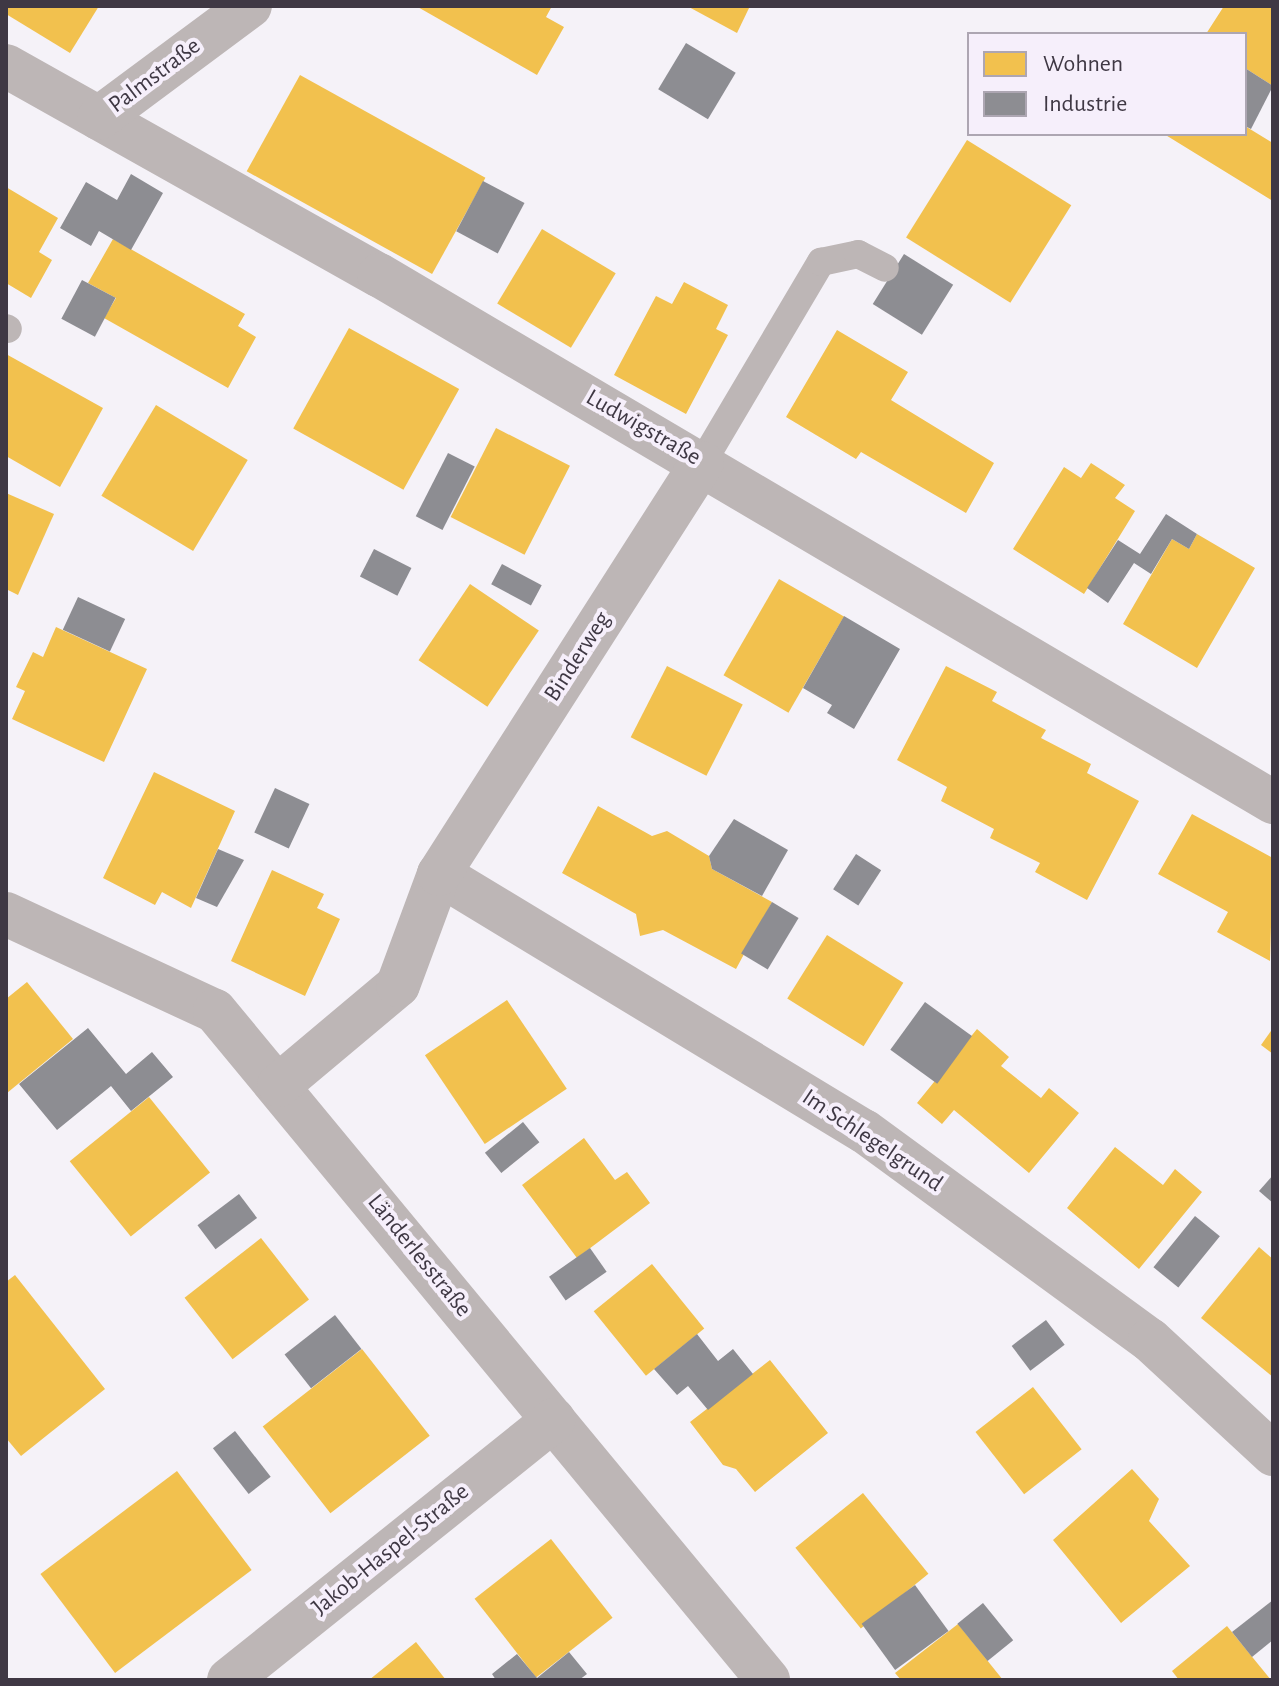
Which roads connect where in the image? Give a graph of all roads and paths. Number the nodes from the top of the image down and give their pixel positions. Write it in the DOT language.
graph roads {
  1 [pos="250,6"];
  2 [pos="6,66"];
  3 [pos="99,118"];
  4 [pos="885,268"];
  5 [pos="702,463"];
  6 [pos="1273,802"];
  7 [pos="439,874"];
  8 [pos="6,914"];
  9 [pos="279,1085"];
  10 [pos="554,1420"];
  11 [pos="1273,1454"];
  12 [pos="229,1680"];
  13 [pos="768,1680"];
  1 -- 3 [label="street, Palmstraße"];
  2 -- 3 [label="street, Ludwigstraße"];
  3 -- 5 [label="street, Ludwigstraße"];
  4 -- 5 [label="lane, Binderweg"];
  5 -- 6 [label="street, Ludwigstraße"];
  5 -- 7 [label="street, Binderweg"];
  7 -- 9 [label="street, Binderweg"];
  7 -- 11 [label="street, Im Schlegelgrund"];
  8 -- 9 [label="street, Länderlesstraße"];
  9 -- 10 [label="street, Länderlesstraße"];
  10 -- 12 [label="street, Jakob-Haspel-Straße"];
  10 -- 13 [label="street, Länderlesstraße"];
}
